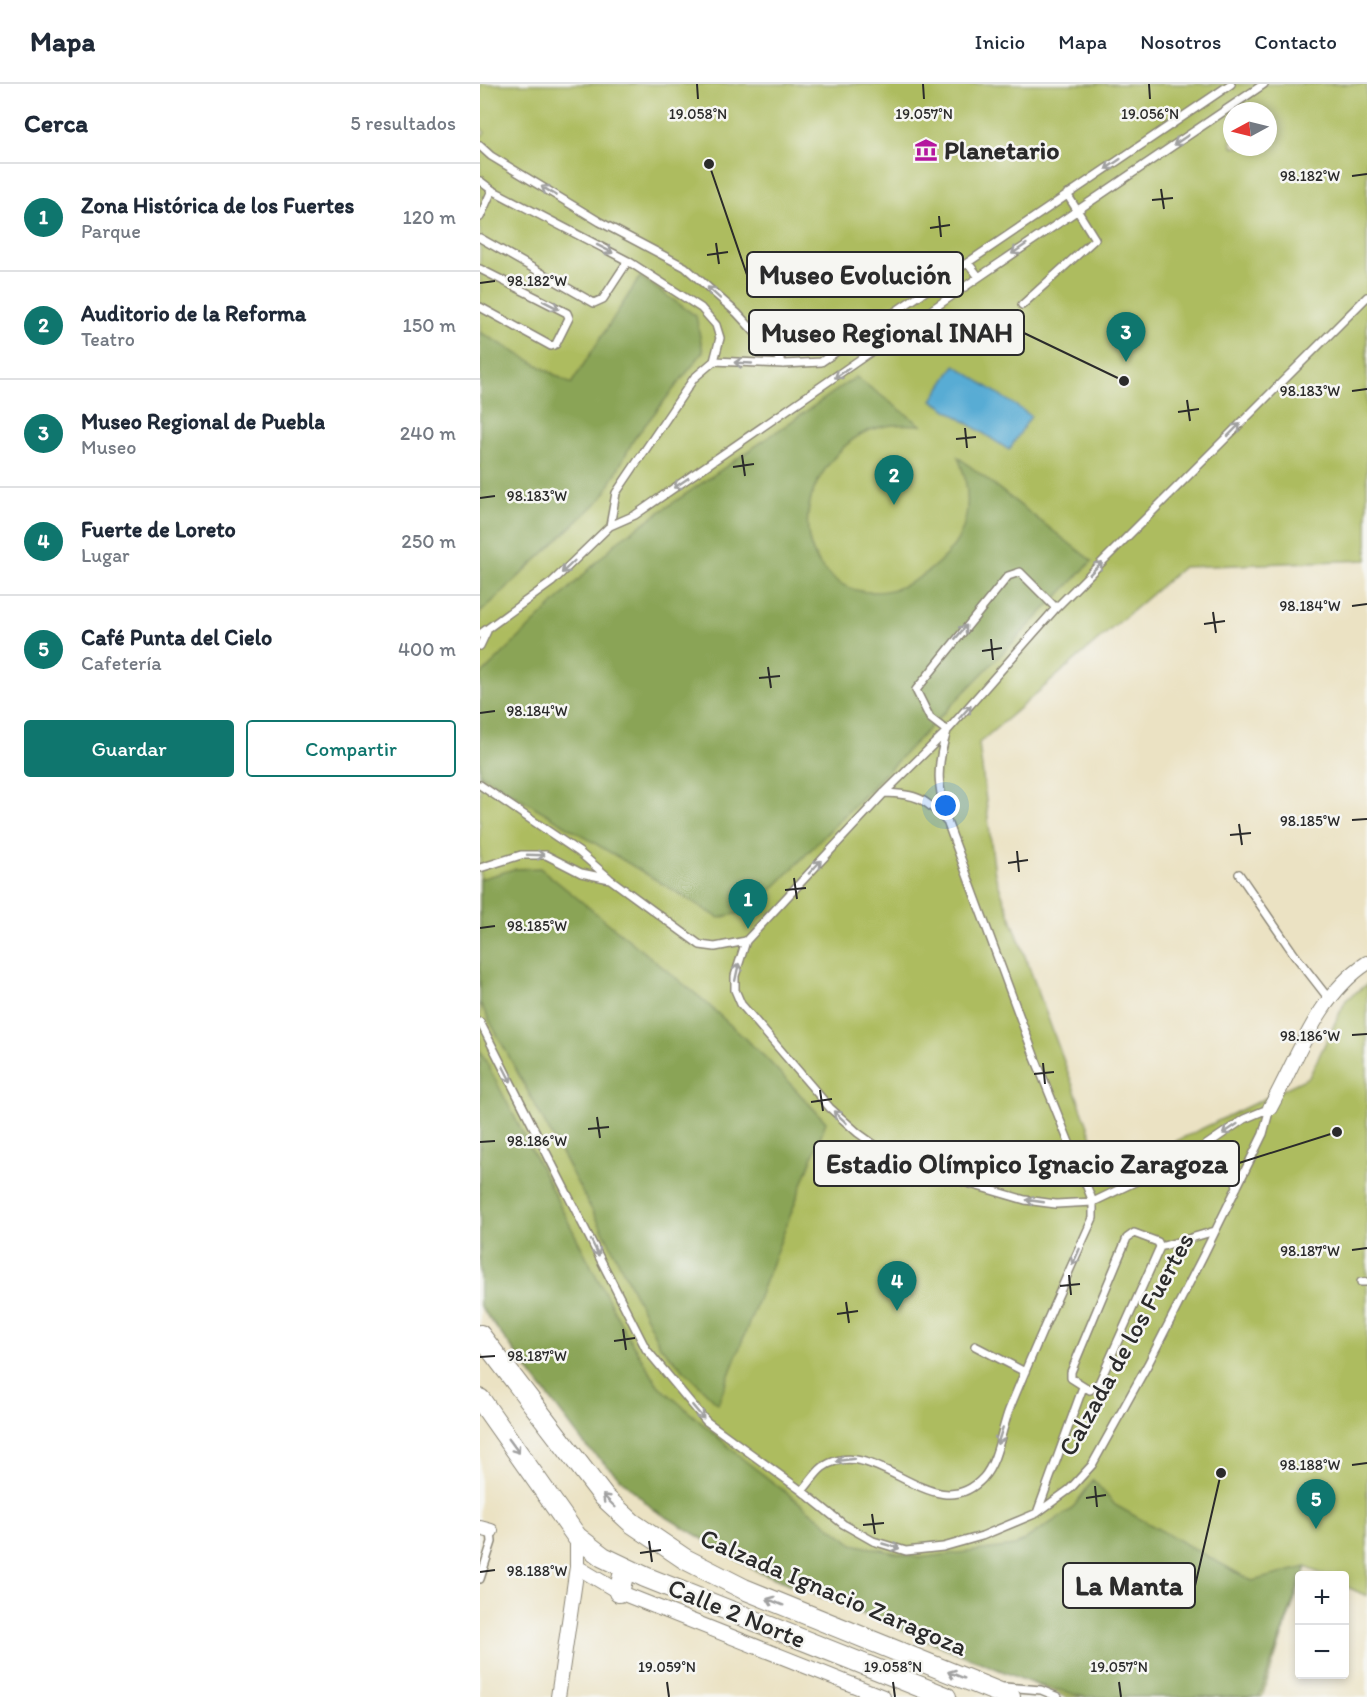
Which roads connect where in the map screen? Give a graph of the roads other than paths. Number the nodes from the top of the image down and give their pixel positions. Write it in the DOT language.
graph roads {
  1 [pos="1231,84"];
  2 [pos="1264,84"];
  3 [pos="480,146"];
  4 [pos="480,181"];
  5 [pos="492,190"];
  6 [pos="1067,194"];
  7 [pos="1078,209"];
  8 [pos="480,217"];
  9 [pos="480,238"];
  10 [pos="628,261"];
  11 [pos="968,263"];
  12 [pos="480,269"];
  13 [pos="979,277"];
  14 [pos="1367,297"];
  15 [pos="1022,305"];
  16 [pos="480,307"];
  17 [pos="714,361"];
  18 [pos="784,364"];
  19 [pos="610,526"];
  20 [pos="1056,608"];
  21 [pos="488,629"];
  22 [pos="480,634"];
  23 [pos="480,646"];
  24 [pos="947,731"];
  25 [pos="480,785"];
  26 [pos="884,793"];
  27 [pos="948,824"];
  28 [pos="480,868"];
  29 [pos="1239,874"];
  30 [pos="610,879"];
  31 [pos="746,941"];
  32 [pos="1367,963"];
  33 [pos="1329,999"];
  34 [pos="480,1022"];
  35 [pos="1270,1108"];
  36 [pos="1193,1154"];
  37 [pos="1238,1187"];
  38 [pos="1094,1202"];
  39 [pos="1215,1231"];
  40 [pos="1160,1247"];
  41 [pos="480,1335"];
  42 [pos="975,1346"];
  43 [pos="1025,1372"];
  44 [pos="1083,1386"];
  45 [pos="480,1399"];
  46 [pos="802,1491"];
  47 [pos="1037,1513"];
  48 [pos="485,1530"];
  49 [pos="577,1537"];
  50 [pos="577,1567"];
  51 [pos="625,1568"];
  52 [pos="480,1579"];
  53 [pos="619,1592"];
  54 [pos="980,1685"];
  55 [pos="866,1694"];
  56 [pos="558,1697"];
  57 [pos="883,1697"];
  58 [pos="946,1697"];
  59 [pos="1010,1697"];
  60 [pos="1058,1697"];
  1 -- 6 [label="lane, one-way"];
  2 -- 7 [label="lane, one-way"];
  18 -- 3 [label="lane, one-way"];
  4 -- 5 [label="lane"];
  5 -- 8 [label="lane"];
  5 -- 10 [label="lane, one-way"];
  6 -- 7 [label="lane"];
  6 -- 11 [label="lane"];
  7 -- 13 [label="lane, one-way"];
  7 -- 15 [label="lane"];
  9 -- 10 [label="lane"];
  10 -- 17 [label="lane"];
  11 -- 13 [label="lane"];
  11 -- 18 [label="lane"];
  12 -- 16 [label="lane, one-way"];
  13 -- 19 [label="lane, one-way"];
  20 -- 14 [label="lane, one-way"];
  18 -- 17 [label="lane, one-way"];
  17 -- 19 [label="lane"];
  19 -- 21 [label="lane, one-way"];
  24 -- 20 [label="lane, one-way"];
  24 -- 20 [label="lane, one-way"];
  21 -- 22 [label="lane"];
  21 -- 23 [label="lane"];
  24 -- 26 [label="lane"];
  24 -- 27 [label="lane"];
  25 -- 30 [label="lane"];
  26 -- 27 [label="lane"];
  31 -- 26 [label="lane, one-way"];
  27 -- 38 [label="lane"];
  28 -- 30 [label="lane, one-way"];
  29 -- 33 [label="lane"];
  30 -- 31 [label="lane"];
  38 -- 31 [label="lane, one-way"];
  32 -- 33 [label="street, Calzada de los Fuertes"];
  33 -- 35 [label="street, Calzada de los Fuertes"];
  34 -- 46 [label="lane, Calzada de los Fuertes, one-way"];
  35 -- 36 [label="lane, one-way"];
  35 -- 37 [label="lane, Calzada de los Fuertes"];
  36 -- 37 [label="lane"];
  36 -- 38 [label="lane"];
  37 -- 39 [label="lane, Calzada de los Fuertes"];
  38 -- 43 [label="lane, one-way"];
  39 -- 40 [label="lane"];
  39 -- 47 [label="lane, Calzada de los Fuertes"];
  40 -- 44 [label="lane"];
  40 -- 44 [label="lane"];
  54 -- 41 [label="main road, Calzada Ignacio Zaragoza, one-way"];
  42 -- 43 [label="lane"];
  43 -- 46 [label="lane, one-way"];
  44 -- 47 [label="lane"];
  45 -- 49 [label="main road, Calzada Ignacio Zaragoza, one-way"];
  46 -- 47 [label="lane, Calzada de los Fuertes, one-way"];
  48 -- 52 [label="lane"];
  49 -- 50 [label="street"];
  49 -- 51 [label="main road, Calzada Ignacio Zaragoza"];
  50 -- 53 [label="street, Calle 2 Norte"];
  50 -- 56 [label="street"];
  51 -- 53 [label="main road"];
  51 -- 58 [label="main road, Calzada Ignacio Zaragoza"];
  53 -- 55 [label="street, Calle 2 Norte"];
  54 -- 59 [label="main road, Calzada Ignacio Zaragoza"];
  54 -- 60 [label="lane"];
  55 -- 57 [label="street, Calle 2 Norte"];
}
